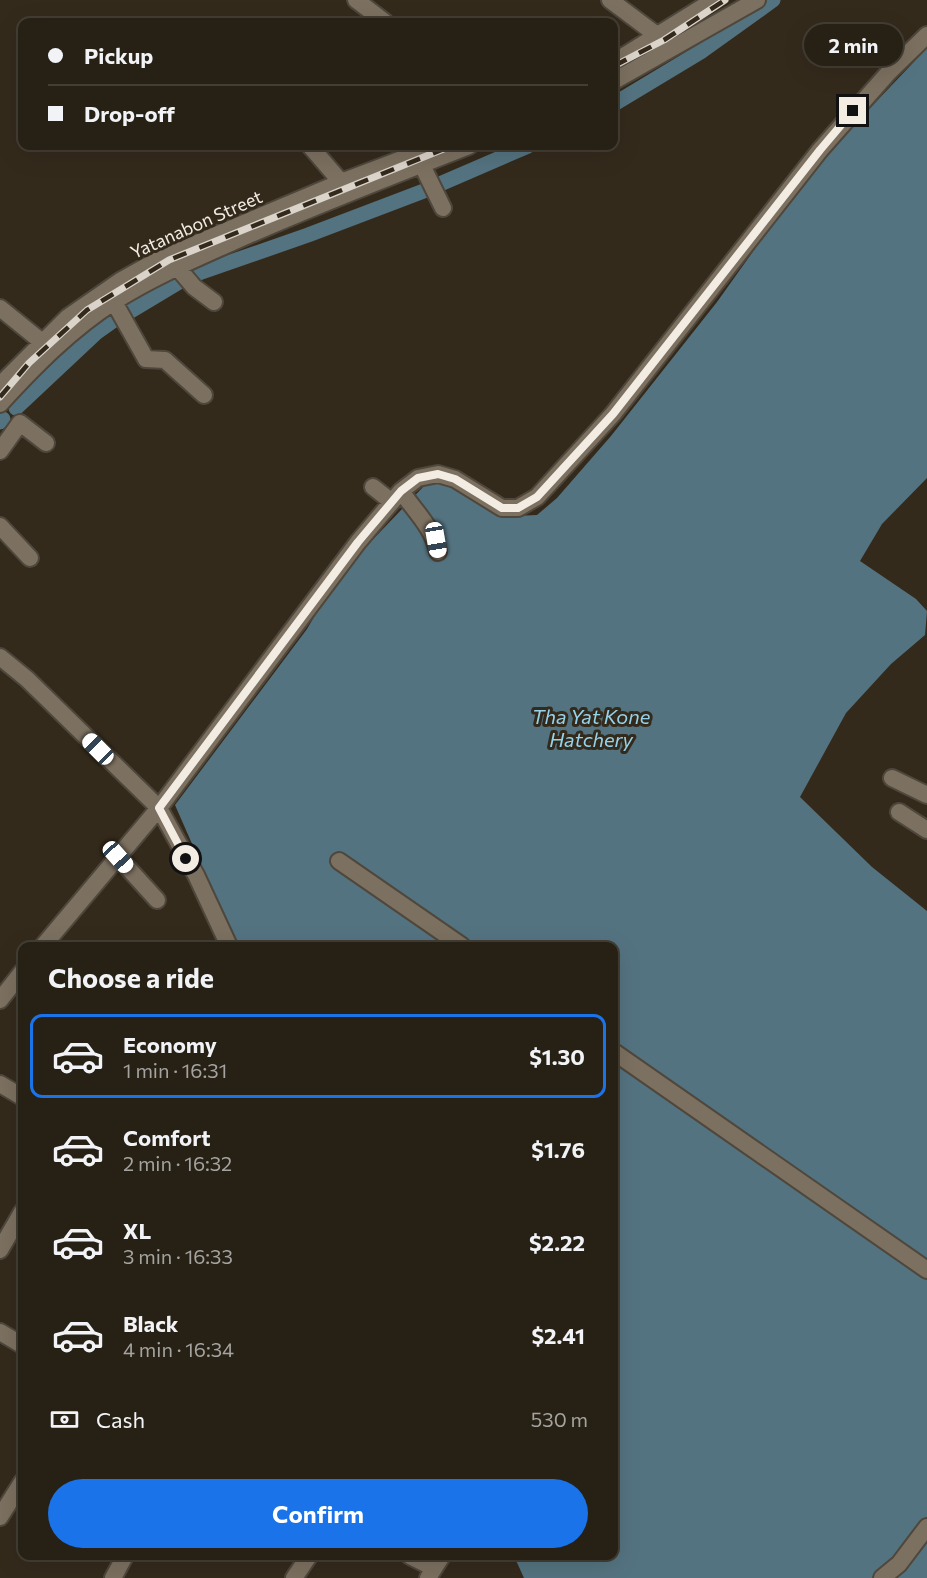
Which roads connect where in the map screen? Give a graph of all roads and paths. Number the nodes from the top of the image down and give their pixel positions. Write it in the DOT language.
graph roads {
  1 [pos="356,0"];
  2 [pos="610,0"];
  3 [pos="714,0"];
  4 [pos="757,0"];
  5 [pos="380,18"];
  6 [pos="927,35"];
  7 [pos="658,36"];
  8 [pos="618,60"];
  9 [pos="618,79"];
  10 [pos="313,150"];
  11 [pos="431,150"];
  12 [pos="454,150"];
  13 [pos="419,159"];
  14 [pos="344,189"];
  15 [pos="443,208"];
  16 [pos="262,222"];
  17 [pos="177,267"];
  18 [pos="114,302"];
  19 [pos="214,302"];
  20 [pos="0,308"];
  21 [pos="42,342"];
  22 [pos="0,385"];
  23 [pos="204,395"];
  24 [pos="7,412"];
  25 [pos="46,443"];
  26 [pos="0,451"];
  27 [pos="373,487"];
  28 [pos="397,497"];
  29 [pos="0,526"];
  30 [pos="438,552"];
  31 [pos="30,558"];
  32 [pos="0,657"];
  33 [pos="892,778"];
  34 [pos="927,795"];
  35 [pos="159,808"];
  36 [pos="898,812"];
  37 [pos="927,830"];
  38 [pos="118,857"];
  39 [pos="339,861"];
  40 [pos="157,900"];
  41 [pos="46,942"];
  42 [pos="227,942"];
  43 [pos="456,942"];
  44 [pos="18,977"];
  45 [pos="0,1000"];
  46 [pos="618,1055"];
  47 [pos="0,1084"];
  48 [pos="18,1094"];
  49 [pos="18,1219"];
  50 [pos="0,1250"];
  51 [pos="927,1270"];
  52 [pos="0,1332"];
  53 [pos="18,1343"];
  54 [pos="18,1488"];
  55 [pos="0,1517"];
  56 [pos="927,1527"];
  57 [pos="123,1560"];
  58 [pos="306,1560"];
  59 [pos="419,1560"];
  60 [pos="435,1567"];
  61 [pos="113,1578"];
  62 [pos="294,1578"];
  63 [pos="882,1578"];
  1 -- 5 [label="street"];
  2 -- 7 [label="street"];
  3 -- 7 [label="street"];
  4 -- 9 [label="street"];
  6 -- 28 [label="street"];
  7 -- 8 [label="street"];
  10 -- 14 [label="street"];
  11 -- 13 [label="street, Yatanabon Street"];
  12 -- 13 [label="street"];
  13 -- 14 [label="street, Yatanabon Street"];
  13 -- 15 [label="street"];
  14 -- 16 [label="street, Yatanabon Street"];
  16 -- 17 [label="street"];
  16 -- 21 [label="street, Yatanabon Street"];
  17 -- 18 [label="street"];
  17 -- 19 [label="street"];
  18 -- 23 [label="street"];
  18 -- 24 [label="street"];
  20 -- 21 [label="street"];
  21 -- 22 [label="street, Yatanabon Street"];
  24 -- 25 [label="street"];
  24 -- 26 [label="street"];
  27 -- 28 [label="street"];
  28 -- 30 [label="street"];
  28 -- 35 [label="street"];
  29 -- 31 [label="street"];
  32 -- 35 [label="street"];
  33 -- 34 [label="street"];
  35 -- 38 [label="street"];
  35 -- 42 [label="street"];
  36 -- 37 [label="street"];
  38 -- 40 [label="street"];
  38 -- 41 [label="street"];
  39 -- 43 [label="street"];
  44 -- 45 [label="street"];
  46 -- 51 [label="street"];
  47 -- 48 [label="street"];
  49 -- 50 [label="street"];
  52 -- 53 [label="street"];
  54 -- 55 [label="street"];
  56 -- 63 [label="street"];
  57 -- 61 [label="street"];
  58 -- 62 [label="street"];
  59 -- 60 [label="street"];
}
